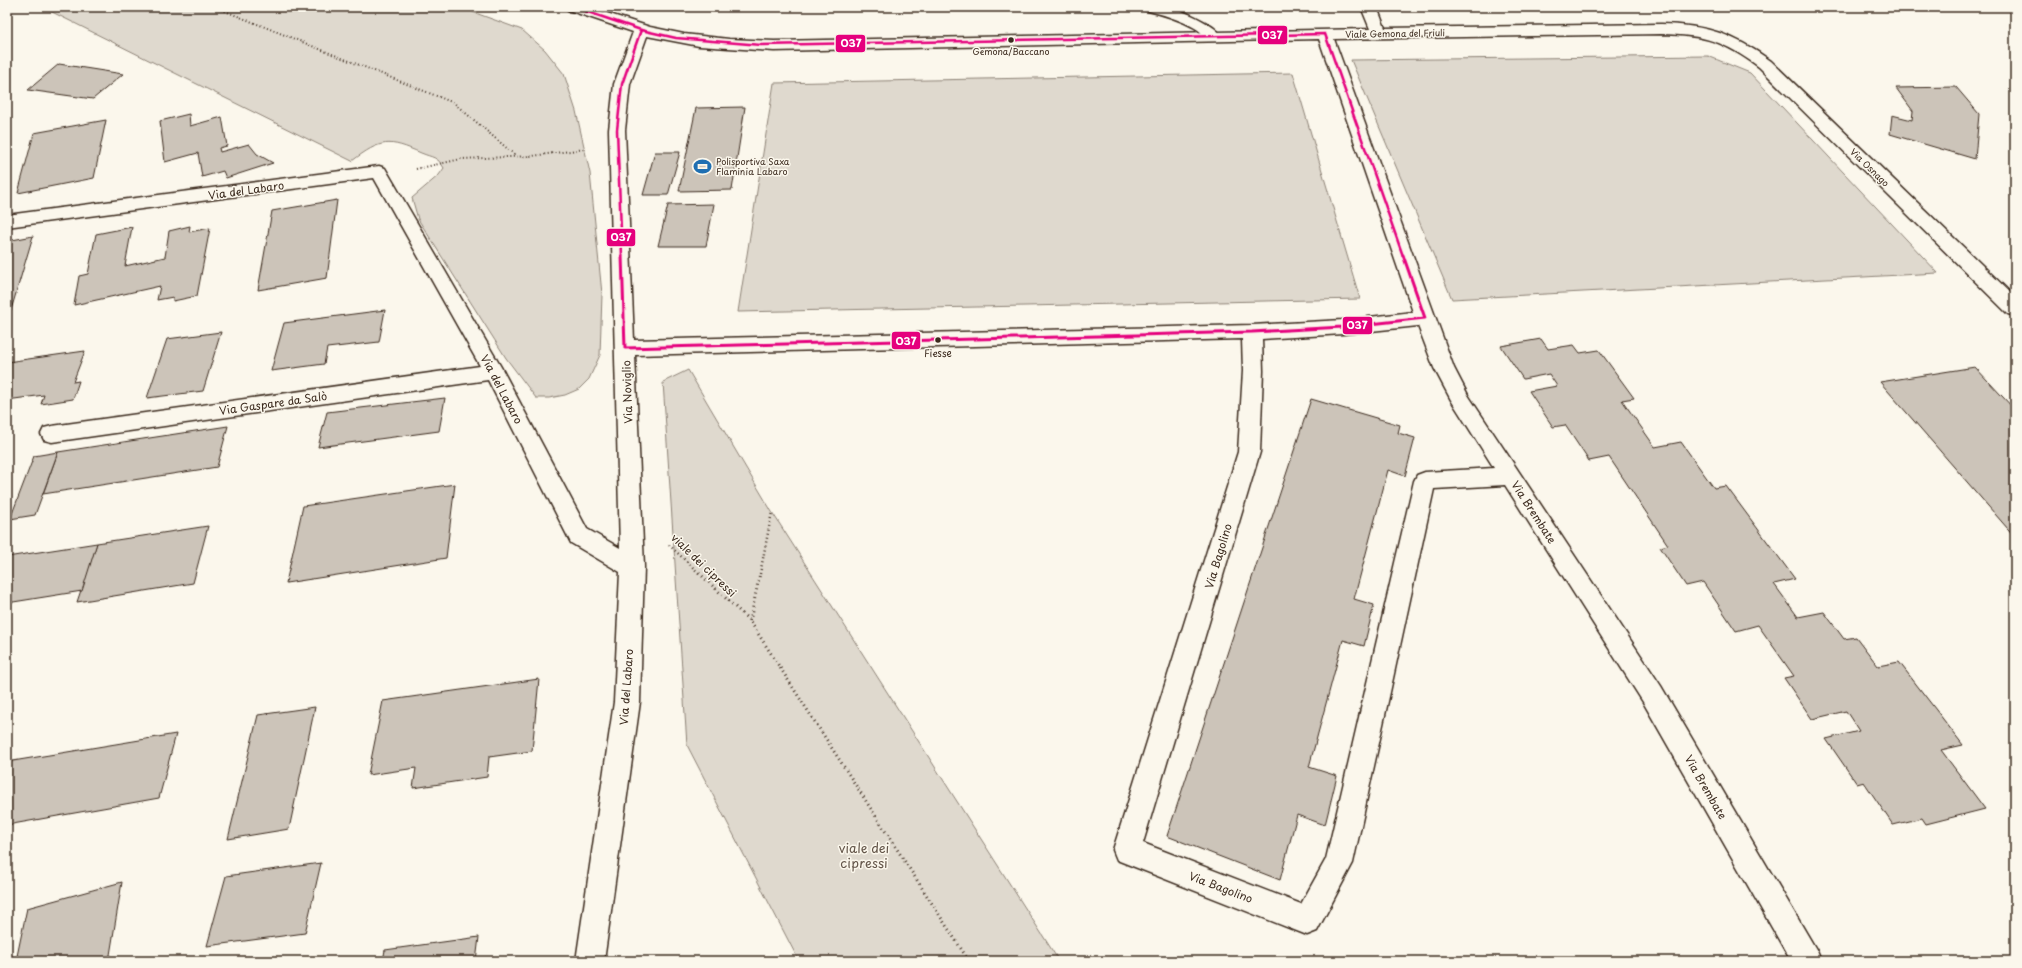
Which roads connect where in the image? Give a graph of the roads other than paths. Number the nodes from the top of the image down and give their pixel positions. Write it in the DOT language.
graph roads {
  1 [pos="574,7"];
  2 [pos="1149,7"];
  3 [pos="1368,7"];
  4 [pos="641,30"];
  5 [pos="1379,33"];
  6 [pos="1325,34"];
  7 [pos="1717,34"];
  8 [pos="1216,36"];
  9 [pos="7,221"];
  10 [pos="2015,309"];
  11 [pos="1425,318"];
  12 [pos="1252,332"];
  13 [pos="625,348"];
  14 [pos="494,372"];
  15 [pos="52,434"];
  16 [pos="1511,476"];
  17 [pos="632,566"];
  18 [pos="590,961"];
  19 [pos="1807,961"];
  1 -- 4 [label="street, Viale Gemona del Friuli"];
  2 -- 8 [label="lane"];
  3 -- 5 [label="street"];
  4 -- 8 [label="street, Viale Gemona del Friuli"];
  4 -- 13 [label="street, Via Noviglio"];
  5 -- 6 [label="street, Viale Gemona del Friuli"];
  5 -- 7 [label="street, Viale Gemona del Friuli"];
  6 -- 8 [label="street, Viale Gemona del Friuli"];
  6 -- 11 [label="street, Via Brembate"];
  7 -- 10 [label="street, Via Osnago"];
  9 -- 14 [label="street, Via del Labaro"];
  11 -- 12 [label="street"];
  11 -- 16 [label="street, Via Brembate"];
  12 -- 13 [label="street"];
  12 -- 16 [label="street, Via Bagolino"];
  13 -- 17 [label="street, Via Noviglio"];
  14 -- 15 [label="street, Via Gaspare da Salò"];
  14 -- 17 [label="street, Via del Labaro"];
  16 -- 19 [label="street, Via Brembate"];
  17 -- 18 [label="street, Via del Labaro"];
}
